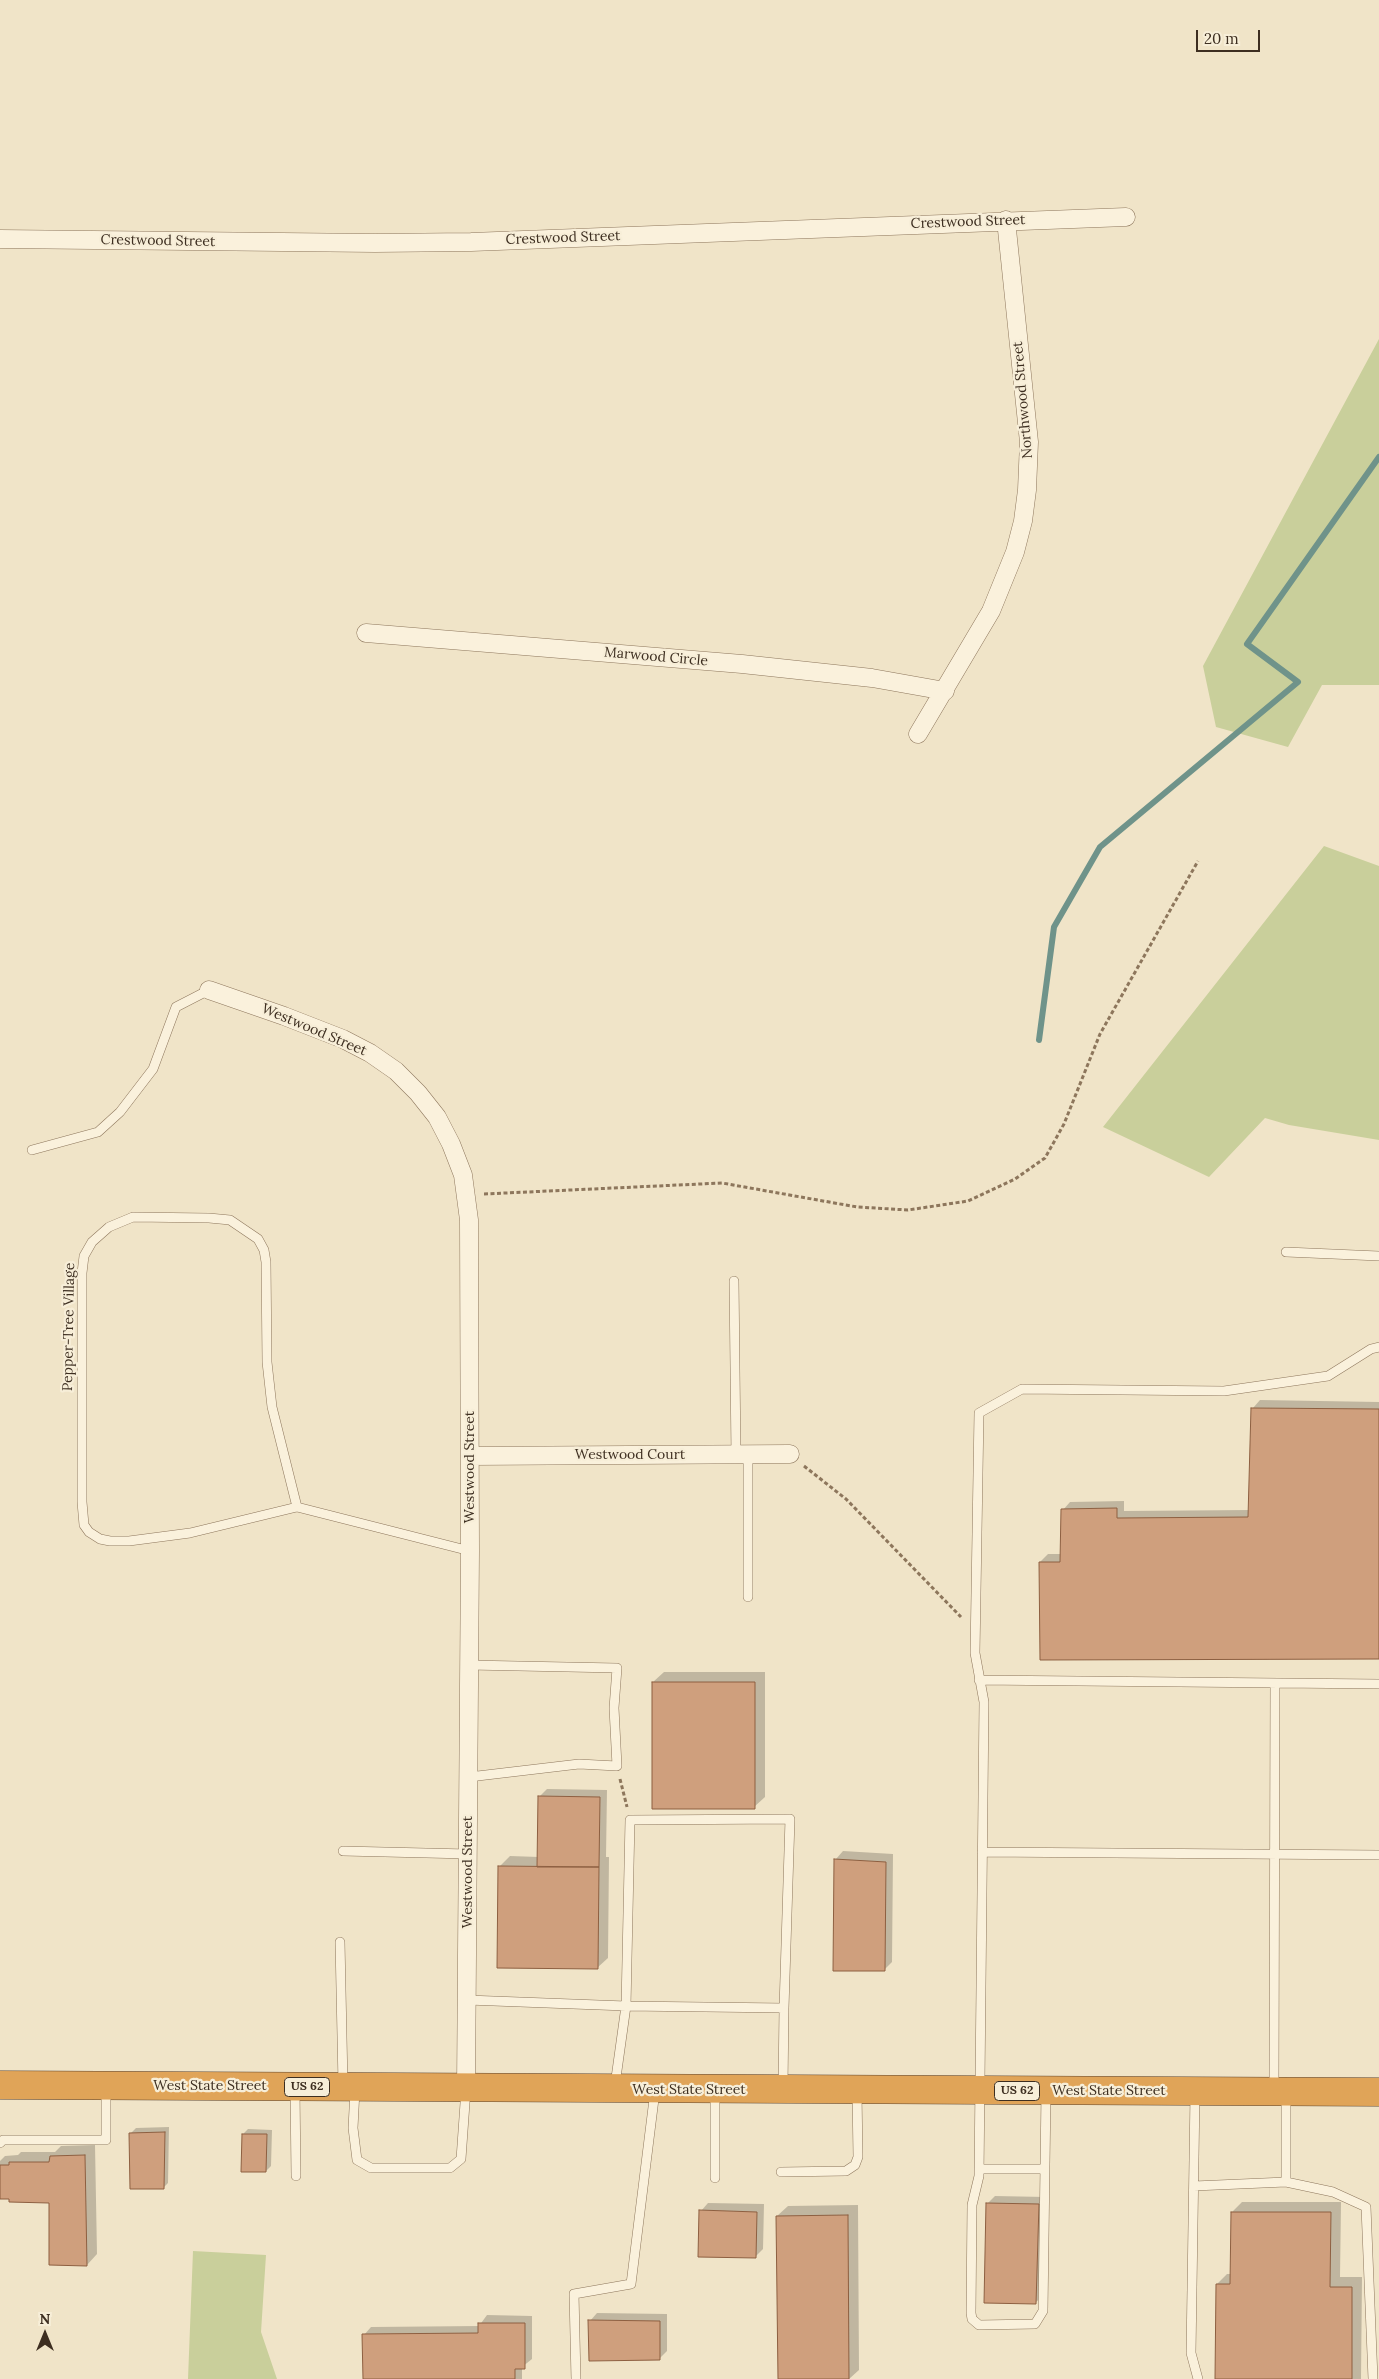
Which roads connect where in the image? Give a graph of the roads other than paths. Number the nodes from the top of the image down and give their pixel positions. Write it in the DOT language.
graph roads {
  1 [pos="1126,217"];
  2 [pos="1006,220"];
  3 [pos="0,239"];
  4 [pos="366,632"];
  5 [pos="945,691"];
  6 [pos="918,734"];
  7 [pos="209,990"];
  8 [pos="32,1150"];
  9 [pos="1286,1252"];
  10 [pos="1379,1256"];
  11 [pos="734,1281"];
  12 [pos="1379,1347"];
  13 [pos="790,1454"];
  14 [pos="742,1455"];
  15 [pos="470,1456"];
  16 [pos="297,1507"];
  17 [pos="470,1551"];
  18 [pos="748,1597"];
  19 [pos="469,1665"];
  20 [pos="979,1680"];
  21 [pos="1275,1683"];
  22 [pos="1379,1684"];
  23 [pos="469,1777"];
  24 [pos="343,1850"];
  25 [pos="982,1852"];
  26 [pos="468,1854"];
  27 [pos="1274,1854"];
  28 [pos="1379,1855"];
  29 [pos="340,1942"];
  30 [pos="467,2000"];
  31 [pos="626,2006"];
  32 [pos="784,2008"];
  33 [pos="0,2085"];
  34 [pos="106,2086"];
  35 [pos="295,2087"];
  36 [pos="349,2087"];
  37 [pos="466,2089"];
  38 [pos="614,2090"];
  39 [pos="655,2090"];
  40 [pos="715,2090"];
  41 [pos="783,2090"];
  42 [pos="857,2090"];
  43 [pos="979,2091"];
  44 [pos="1046,2091"];
  45 [pos="1195,2092"];
  46 [pos="1280,2092"];
  47 [pos="1379,2092"];
  48 [pos="0,2143"];
  49 [pos="979,2169"];
  50 [pos="1045,2169"];
  51 [pos="781,2172"];
  52 [pos="296,2176"];
  53 [pos="715,2178"];
  54 [pos="1286,2182"];
  55 [pos="1194,2186"];
  56 [pos="576,2379"];
  57 [pos="1198,2379"];
  58 [pos="1373,2379"];
  1 -- 2 [label="street, Crestwood Street"];
  2 -- 3 [label="street, Crestwood Street"];
  2 -- 5 [label="street, Northwood Street"];
  4 -- 5 [label="street, Marwood Circle"];
  5 -- 6 [label="street, Northwood Street"];
  7 -- 8 [label="lane"];
  7 -- 15 [label="street, Westwood Street"];
  9 -- 10 [label="lane"];
  11 -- 14 [label="lane"];
  12 -- 20 [label="lane"];
  13 -- 14 [label="street, Westwood Court"];
  14 -- 15 [label="street, Westwood Court"];
  14 -- 18 [label="lane"];
  15 -- 17 [label="street, Westwood Street"];
  16 -- 16 [label="lane, Pepper-Tree Village"];
  16 -- 17 [label="lane, Pepper-Tree Village"];
  17 -- 19 [label="street, Westwood Street"];
  19 -- 23 [label="street, Westwood Street"];
  19 -- 23 [label="lane"];
  20 -- 21 [label="lane"];
  20 -- 25 [label="lane"];
  21 -- 22 [label="lane"];
  21 -- 27 [label="lane"];
  23 -- 26 [label="street, Westwood Street"];
  24 -- 26 [label="lane"];
  25 -- 27 [label="lane"];
  25 -- 43 [label="lane"];
  26 -- 30 [label="street, Westwood Street"];
  27 -- 28 [label="lane"];
  27 -- 46 [label="lane"];
  29 -- 36 [label="lane"];
  30 -- 31 [label="lane"];
  30 -- 37 [label="street, Westwood Street"];
  31 -- 32 [label="lane"];
  31 -- 32 [label="lane"];
  31 -- 38 [label="lane"];
  32 -- 41 [label="lane"];
  33 -- 34 [label="highway, West State Street / US 62"];
  34 -- 35 [label="highway, West State Street / US 62"];
  34 -- 48 [label="lane"];
  35 -- 36 [label="highway, West State Street / US 62"];
  35 -- 52 [label="lane"];
  36 -- 37 [label="highway, West State Street / US 62"];
  36 -- 37 [label="lane"];
  37 -- 38 [label="highway, West State Street / US 62"];
  38 -- 39 [label="highway, West State Street / US 62"];
  39 -- 40 [label="highway, West State Street / US 62"];
  39 -- 56 [label="lane"];
  40 -- 41 [label="highway, West State Street / US 62"];
  40 -- 53 [label="lane"];
  41 -- 42 [label="highway, West State Street / US 62"];
  42 -- 43 [label="highway, West State Street / US 62"];
  42 -- 51 [label="lane"];
  43 -- 44 [label="highway, West State Street / US 62"];
  43 -- 49 [label="lane"];
  44 -- 45 [label="highway, West State Street / US 62"];
  44 -- 50 [label="lane"];
  45 -- 46 [label="highway, West State Street / US 62"];
  45 -- 55 [label="lane"];
  46 -- 47 [label="highway, West State Street / US 62"];
  46 -- 54 [label="lane"];
  49 -- 50 [label="lane"];
  49 -- 50 [label="lane"];
  54 -- 55 [label="lane"];
  54 -- 58 [label="lane"];
  55 -- 57 [label="lane"];
}
